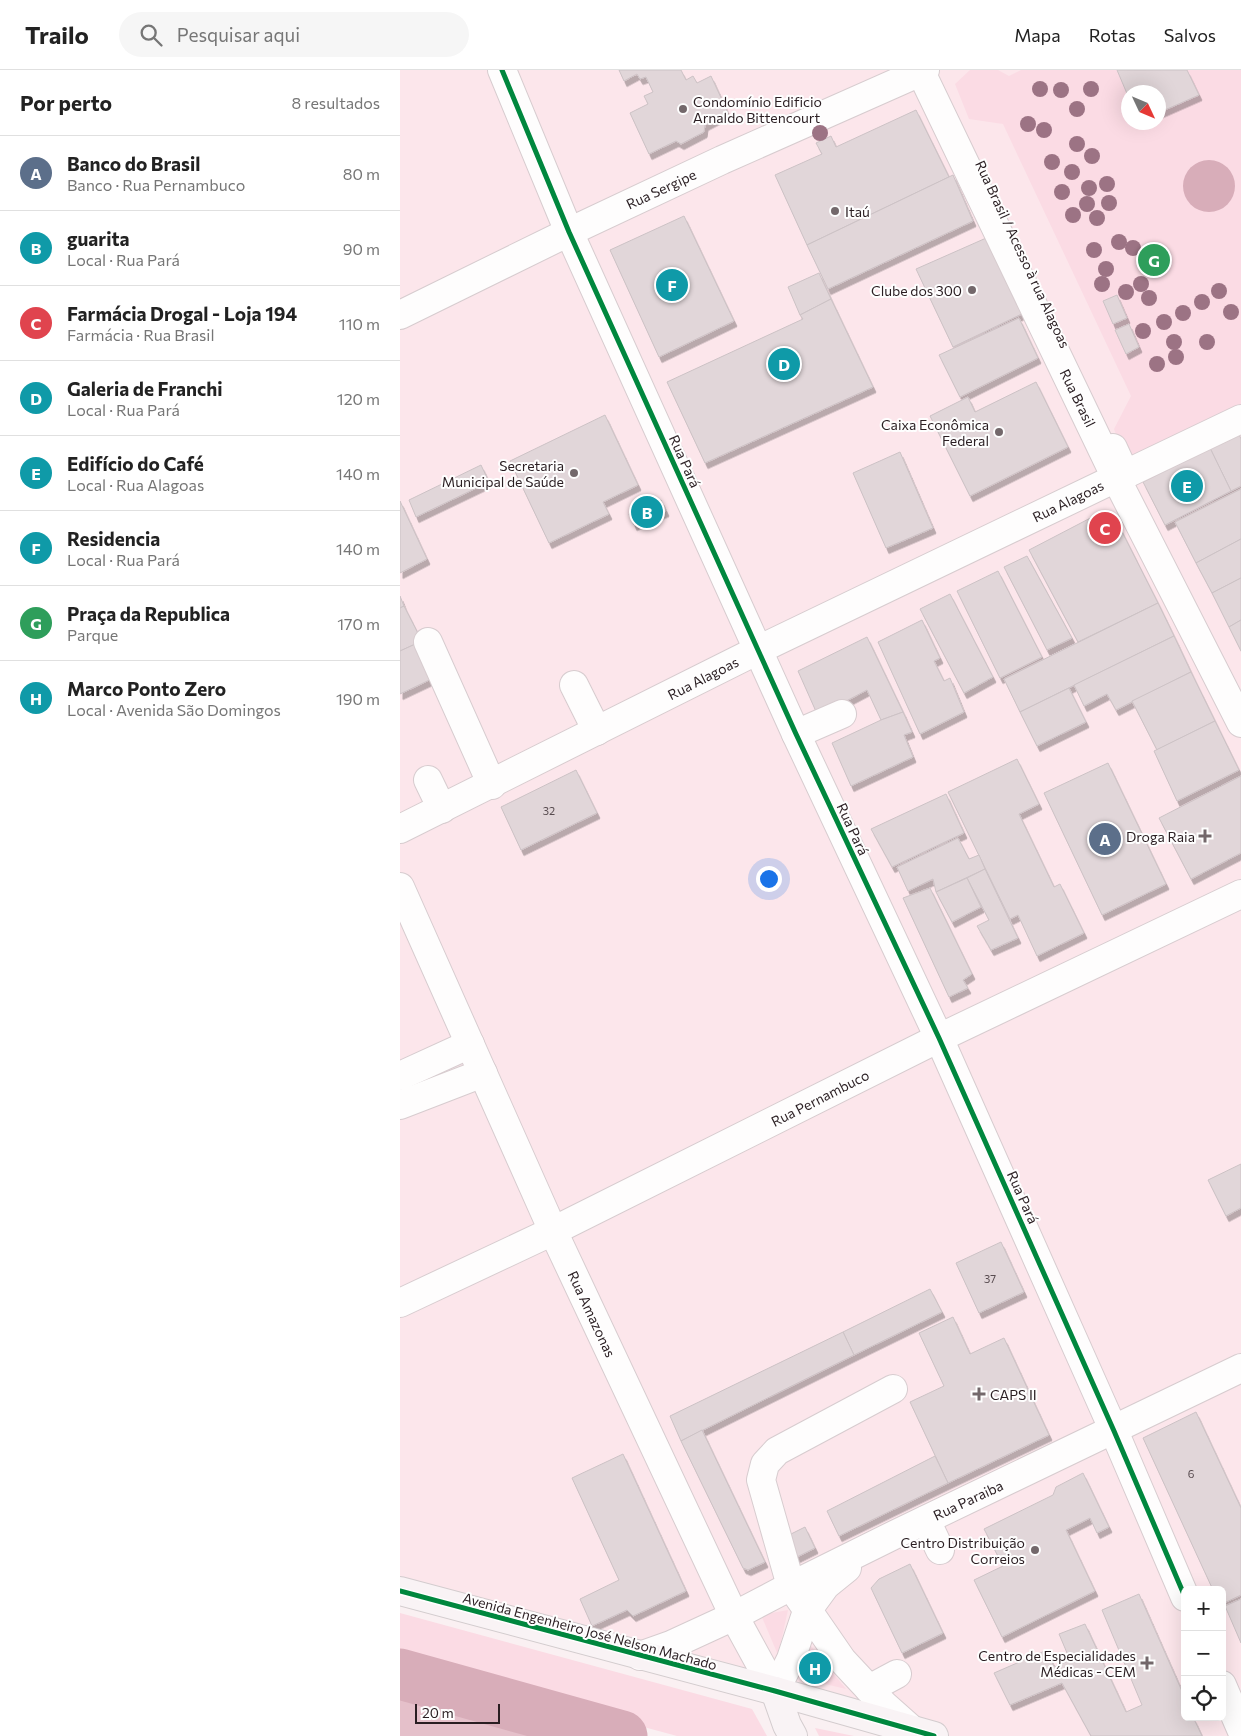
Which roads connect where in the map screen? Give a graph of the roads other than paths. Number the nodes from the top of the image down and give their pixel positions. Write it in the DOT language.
graph roads {
  1 [pos="502,70"];
  2 [pos="922,71"];
  3 [pos="569,232"];
  4 [pos="400,315"];
  5 [pos="1241,419"];
  6 [pos="1120,475"];
  7 [pos="428,642"];
  8 [pos="758,650"];
  9 [pos="574,685"];
  10 [pos="842,714"];
  11 [pos="1241,723"];
  12 [pos="597,731"];
  13 [pos="796,734"];
  14 [pos="428,780"];
  15 [pos="492,784"];
  16 [pos="442,809"];
  17 [pos="400,829"];
  18 [pos="400,887"];
  19 [pos="1241,894"];
  20 [pos="939,1038"];
  21 [pos="470,1044"];
  22 [pos="483,1073"];
  23 [pos="400,1076"];
  24 [pos="400,1105"];
  25 [pos="553,1231"];
  26 [pos="400,1303"];
  27 [pos="1241,1368"];
  28 [pos="893,1389"];
  29 [pos="1114,1430"];
  30 [pos="926,1520"];
  31 [pos="896,1534"];
  32 [pos="940,1550"];
  33 [pos="791,1586"];
  34 [pos="1181,1588"];
  35 [pos="400,1591"];
  36 [pos="807,1611"];
  37 [pos="734,1616"];
  38 [pos="640,1656"];
  39 [pos="897,1674"];
  40 [pos="869,1689"];
  41 [pos="775,1691"];
  42 [pos="1226,1694"];
  43 [pos="1241,1730"];
  44 [pos="790,1731"];
  45 [pos="922,1732"];
  1 -- 3 [label="street, Rua Pará"];
  2 -- 3 [label="street, Rua Sergipe"];
  2 -- 6 [label="street, Rua Brasil"];
  3 -- 4 [label="street, Rua Sergipe"];
  3 -- 8 [label="street, Rua Pará"];
  5 -- 6 [label="street, Rua Alagoas"];
  6 -- 8 [label="street, Rua Alagoas"];
  6 -- 11 [label="street, Rua Brasil"];
  7 -- 15 [label="street"];
  8 -- 12 [label="street, Rua Alagoas"];
  8 -- 13 [label="street, Rua Pará"];
  9 -- 12 [label="street"];
  10 -- 13 [label="street"];
  12 -- 15 [label="street, Rua Alagoas"];
  13 -- 20 [label="street, Rua Pará"];
  14 -- 16 [label="street"];
  15 -- 16 [label="street, Rua Alagoas"];
  16 -- 17 [label="street, Rua Alagoas"];
  18 -- 21 [label="street, Rua Amazonas"];
  19 -- 20 [label="street, Rua Pernambuco"];
  20 -- 25 [label="street, Rua Pernambuco"];
  20 -- 29 [label="street, Rua Pará"];
  21 -- 22 [label="street, Rua Amazonas"];
  21 -- 23 [label="street"];
  22 -- 24 [label="street"];
  22 -- 25 [label="street, Rua Amazonas"];
  25 -- 26 [label="street, Rua Pernambuco"];
  25 -- 37 [label="street, Rua Amazonas"];
  27 -- 29 [label="street, Rua Paraiba"];
  28 -- 33 [label="street"];
  29 -- 30 [label="street, Rua Paraiba"];
  29 -- 34 [label="street, Rua Pará"];
  30 -- 31 [label="street, Rua Paraiba"];
  30 -- 32 [label="street"];
  31 -- 33 [label="street, Rua Paraiba"];
  31 -- 36 [label="street"];
  33 -- 36 [label="street"];
  33 -- 37 [label="street, Rua Paraiba"];
  35 -- 38 [label="main road, Avenida Engenheiro José Nelson Machado"];
  36 -- 40 [label="street"];
  36 -- 41 [label="street"];
  37 -- 38 [label="street, Rua Paraiba"];
  37 -- 41 [label="street, Rua Amazonas"];
  38 -- 41 [label="main road, Avenida Engenheiro José Nelson Machado"];
  39 -- 40 [label="street"];
  40 -- 45 [label="street"];
  41 -- 44 [label="main road, Rua Amazonas"];
  41 -- 45 [label="main road, Avenida Engenheiro José Nelson Machado"];
  42 -- 43 [label="street"];
}
